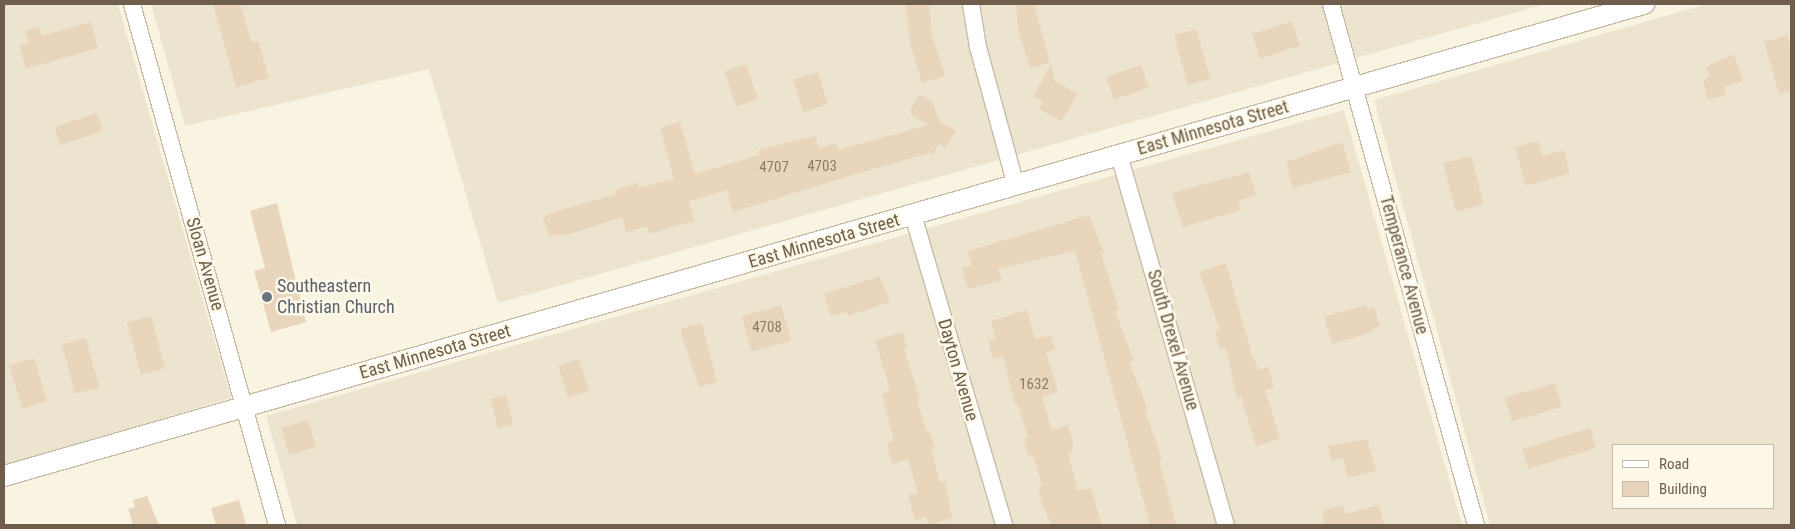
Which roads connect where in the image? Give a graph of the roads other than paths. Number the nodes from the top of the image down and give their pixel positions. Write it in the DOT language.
graph roads {
  1 [pos="132,4"];
  2 [pos="971,4"];
  3 [pos="1331,4"];
  4 [pos="1644,4"];
  5 [pos="1354,87"];
  6 [pos="1119,155"];
  7 [pos="1016,186"];
  8 [pos="913,215"];
  9 [pos="244,406"];
  10 [pos="4,476"];
  11 [pos="278,525"];
  12 [pos="1004,525"];
  13 [pos="1226,525"];
  14 [pos="1476,525"];
  1 -- 9 [label="street, Sloan Avenue"];
  2 -- 7 [label="street"];
  3 -- 5 [label="street, Temperance Avenue"];
  4 -- 5 [label="street, East Minnesota Street"];
  5 -- 6 [label="street, East Minnesota Street"];
  5 -- 14 [label="street, Temperance Avenue"];
  6 -- 7 [label="street, East Minnesota Street"];
  6 -- 13 [label="street, South Drexel Avenue"];
  7 -- 8 [label="street, East Minnesota Street"];
  8 -- 9 [label="street, East Minnesota Street"];
  8 -- 12 [label="street, Dayton Avenue"];
  9 -- 10 [label="street, East Minnesota Street"];
  9 -- 11 [label="street, Sloan Avenue"];
}
